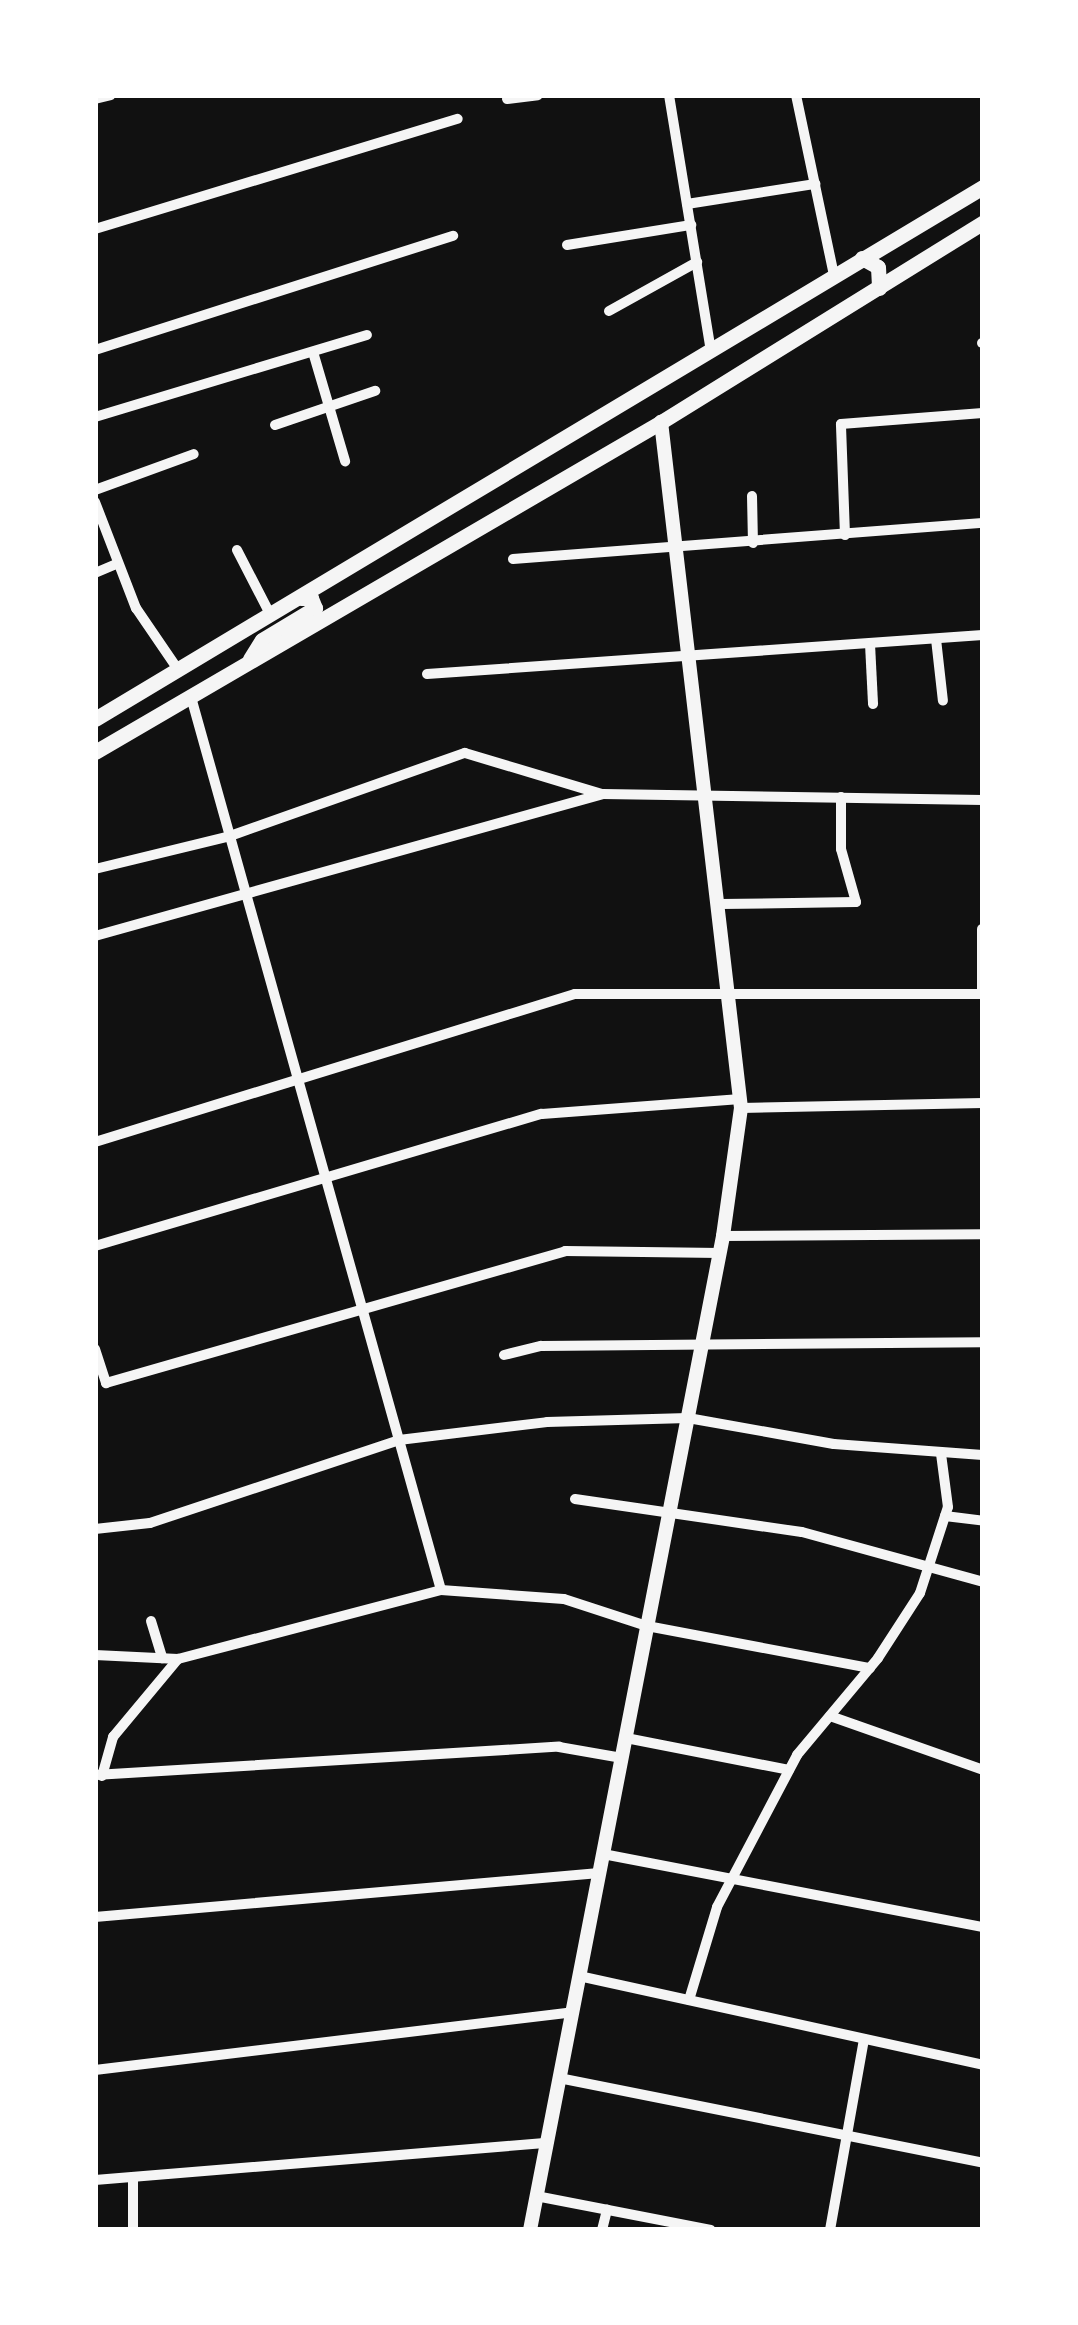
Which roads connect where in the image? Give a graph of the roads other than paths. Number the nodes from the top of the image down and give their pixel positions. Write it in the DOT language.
graph roads {
  1 [pos="111,95"];
  2 [pos="538,95"];
  3 [pos="670,95"];
  4 [pos="796,95"];
  5 [pos="95,99"];
  6 [pos="507,99"];
  7 [pos="458,119"];
  8 [pos="815,184"];
  9 [pos="983,187"];
  10 [pos="687,204"];
  11 [pos="983,222"];
  12 [pos="691,225"];
  13 [pos="912,228"];
  14 [pos="95,229"];
  15 [pos="452,236"];
  16 [pos="566,246"];
  17 [pos="928,254"];
  18 [pos="862,258"];
  19 [pos="697,262"];
  20 [pos="834,275"];
  21 [pos="880,288"];
  22 [pos="610,311"];
  23 [pos="367,335"];
  24 [pos="95,350"];
  25 [pos="312,352"];
  26 [pos="711,352"];
  27 [pos="375,391"];
  28 [pos="329,407"];
  29 [pos="983,412"];
  30 [pos="95,418"];
  31 [pos="661,422"];
  32 [pos="276,426"];
  33 [pos="194,454"];
  34 [pos="344,461"];
  35 [pos="95,490"];
  36 [pos="752,496"];
  37 [pos="95,502"];
  38 [pos="983,523"];
  39 [pos="845,535"];
  40 [pos="753,543"];
  41 [pos="391,544"];
  42 [pos="677,549"];
  43 [pos="237,550"];
  44 [pos="513,559"];
  45 [pos="118,563"];
  46 [pos="95,573"];
  47 [pos="301,598"];
  48 [pos="356,600"];
  49 [pos="272,616"];
  50 [pos="983,635"];
  51 [pos="936,639"];
  52 [pos="870,644"];
  53 [pos="690,658"];
  54 [pos="248,663"];
  55 [pos="178,671"];
  56 [pos="427,674"];
  57 [pos="191,696"];
  58 [pos="943,701"];
  59 [pos="873,704"];
  60 [pos="95,720"];
  61 [pos="95,752"];
  62 [pos="603,794"];
  63 [pos="707,794"];
  64 [pos="841,797"];
  65 [pos="983,800"];
  66 [pos="230,836"];
  67 [pos="95,869"];
  68 [pos="245,891"];
  69 [pos="721,904"];
  70 [pos="982,928"];
  71 [pos="95,936"];
  72 [pos="983,994"];
  73 [pos="732,997"];
  74 [pos="298,1078"];
  75 [pos="983,1102"];
  76 [pos="741,1104"];
  77 [pos="95,1142"];
  78 [pos="326,1177"];
  79 [pos="983,1234"];
  80 [pos="724,1236"];
  81 [pos="95,1246"];
  82 [pos="720,1253"];
  83 [pos="362,1308"];
  84 [pos="702,1342"];
  85 [pos="983,1342"];
  86 [pos="95,1349"];
  87 [pos="504,1354"];
  88 [pos="688,1418"];
  89 [pos="399,1440"];
  90 [pos="941,1454"];
  91 [pos="983,1454"];
  92 [pos="575,1498"];
  93 [pos="670,1510"];
  94 [pos="945,1516"];
  95 [pos="983,1520"];
  96 [pos="95,1529"];
  97 [pos="930,1562"];
  98 [pos="983,1582"];
  99 [pos="441,1590"];
  100 [pos="150,1621"];
  101 [pos="647,1626"];
  102 [pos="95,1655"];
  103 [pos="162,1658"];
  104 [pos="178,1659"];
  105 [pos="870,1668"];
  106 [pos="830,1716"];
  107 [pos="626,1738"];
  108 [pos="622,1758"];
  109 [pos="789,1770"];
  110 [pos="983,1770"];
  111 [pos="99,1775"];
  112 [pos="603,1854"];
  113 [pos="599,1873"];
  114 [pos="732,1878"];
  115 [pos="95,1918"];
  116 [pos="983,1927"];
  117 [pos="579,1976"];
  118 [pos="689,2000"];
  119 [pos="572,2012"];
  120 [pos="864,2039"];
  121 [pos="983,2065"];
  122 [pos="95,2070"];
  123 [pos="559,2078"];
  124 [pos="846,2136"];
  125 [pos="547,2143"];
  126 [pos="983,2164"];
  127 [pos="133,2177"];
  128 [pos="95,2180"];
  129 [pos="536,2196"];
  130 [pos="606,2210"];
  131 [pos="704,2229"];
  132 [pos="133,2230"];
  133 [pos="530,2230"];
  134 [pos="602,2230"];
  135 [pos="830,2230"];
  1 -- 5 [label="street"];
  2 -- 6 [label="street"];
  3 -- 10 [label="street"];
  4 -- 8 [label="street"];
  7 -- 14 [label="street"];
  8 -- 10 [label="street"];
  8 -- 20 [label="street"];
  9 -- 13 [label="main road"];
  10 -- 12 [label="street"];
  11 -- 17 [label="main road"];
  12 -- 16 [label="street"];
  12 -- 19 [label="street"];
  13 -- 17 [label="main road"];
  13 -- 18 [label="main road"];
  15 -- 24 [label="street"];
  17 -- 21 [label="main road"];
  18 -- 20 [label="main road"];
  18 -- 21 [label="main road"];
  19 -- 22 [label="street"];
  19 -- 26 [label="street"];
  20 -- 26 [label="main road"];
  21 -- 31 [label="main road"];
  23 -- 25 [label="street"];
  25 -- 28 [label="street"];
  25 -- 30 [label="street"];
  26 -- 41 [label="main road"];
  27 -- 28 [label="street"];
  28 -- 32 [label="street"];
  28 -- 34 [label="street"];
  29 -- 39 [label="street"];
  31 -- 42 [label="main road"];
  31 -- 48 [label="main road"];
  33 -- 35 [label="street"];
  36 -- 40 [label="street"];
  37 -- 45 [label="street"];
  38 -- 39 [label="street"];
  39 -- 40 [label="street"];
  40 -- 42 [label="street"];
  41 -- 47 [label="main road"];
  41 -- 48 [label="main road"];
  42 -- 44 [label="street"];
  42 -- 53 [label="main road"];
  43 -- 49 [label="street"];
  45 -- 46 [label="street"];
  45 -- 55 [label="street"];
  47 -- 49 [label="main road"];
  47 -- 54 [label="main road"];
  48 -- 54 [label="main road"];
  49 -- 55 [label="main road"];
  50 -- 51 [label="street"];
  51 -- 52 [label="street"];
  51 -- 58 [label="street"];
  52 -- 53 [label="street"];
  52 -- 59 [label="street"];
  53 -- 56 [label="street"];
  53 -- 63 [label="main road"];
  54 -- 57 [label="main road"];
  55 -- 60 [label="main road"];
  57 -- 61 [label="main road"];
  57 -- 66 [label="street"];
  62 -- 63 [label="street"];
  62 -- 66 [label="street"];
  62 -- 68 [label="street"];
  63 -- 64 [label="street"];
  63 -- 69 [label="main road"];
  64 -- 65 [label="street"];
  64 -- 69 [label="street"];
  66 -- 67 [label="street"];
  66 -- 68 [label="street"];
  68 -- 71 [label="street"];
  68 -- 74 [label="street"];
  69 -- 73 [label="main road"];
  70 -- 72 [label="street"];
  72 -- 73 [label="street"];
  73 -- 74 [label="street"];
  73 -- 76 [label="main road"];
  74 -- 77 [label="street"];
  74 -- 78 [label="street"];
  75 -- 76 [label="street"];
  76 -- 78 [label="street"];
  76 -- 80 [label="main road"];
  78 -- 81 [label="street"];
  78 -- 83 [label="street"];
  79 -- 80 [label="street"];
  80 -- 82 [label="main road"];
  82 -- 83 [label="street"];
  82 -- 84 [label="main road"];
  83 -- 86 [label="street"];
  83 -- 89 [label="street"];
  84 -- 85 [label="street"];
  84 -- 87 [label="street"];
  84 -- 88 [label="main road"];
  88 -- 89 [label="street"];
  88 -- 90 [label="street"];
  88 -- 93 [label="main road"];
  89 -- 96 [label="street"];
  89 -- 99 [label="street"];
  90 -- 91 [label="street"];
  90 -- 94 [label="street"];
  92 -- 93 [label="street"];
  93 -- 97 [label="street"];
  93 -- 101 [label="main road"];
  94 -- 95 [label="street"];
  94 -- 97 [label="street"];
  97 -- 98 [label="street"];
  97 -- 105 [label="street"];
  99 -- 101 [label="street"];
  99 -- 104 [label="street"];
  100 -- 103 [label="street"];
  101 -- 105 [label="street"];
  101 -- 107 [label="main road"];
  102 -- 103 [label="street"];
  103 -- 104 [label="street"];
  104 -- 111 [label="street"];
  105 -- 106 [label="street"];
  106 -- 109 [label="street"];
  106 -- 110 [label="street"];
  107 -- 108 [label="main road"];
  107 -- 109 [label="street"];
  108 -- 111 [label="street"];
  108 -- 112 [label="main road"];
  109 -- 114 [label="street"];
  112 -- 113 [label="main road"];
  112 -- 114 [label="street"];
  113 -- 115 [label="street"];
  113 -- 117 [label="main road"];
  114 -- 116 [label="street"];
  114 -- 118 [label="street"];
  117 -- 118 [label="street"];
  117 -- 119 [label="main road"];
  118 -- 120 [label="street"];
  119 -- 122 [label="street"];
  119 -- 123 [label="main road"];
  120 -- 121 [label="street"];
  120 -- 124 [label="street"];
  123 -- 124 [label="street"];
  123 -- 125 [label="main road"];
  124 -- 126 [label="street"];
  124 -- 135 [label="street"];
  125 -- 127 [label="street"];
  125 -- 129 [label="main road"];
  127 -- 128 [label="street"];
  127 -- 132 [label="street"];
  129 -- 130 [label="street"];
  129 -- 133 [label="main road"];
  130 -- 131 [label="street"];
  130 -- 134 [label="street"];
}
